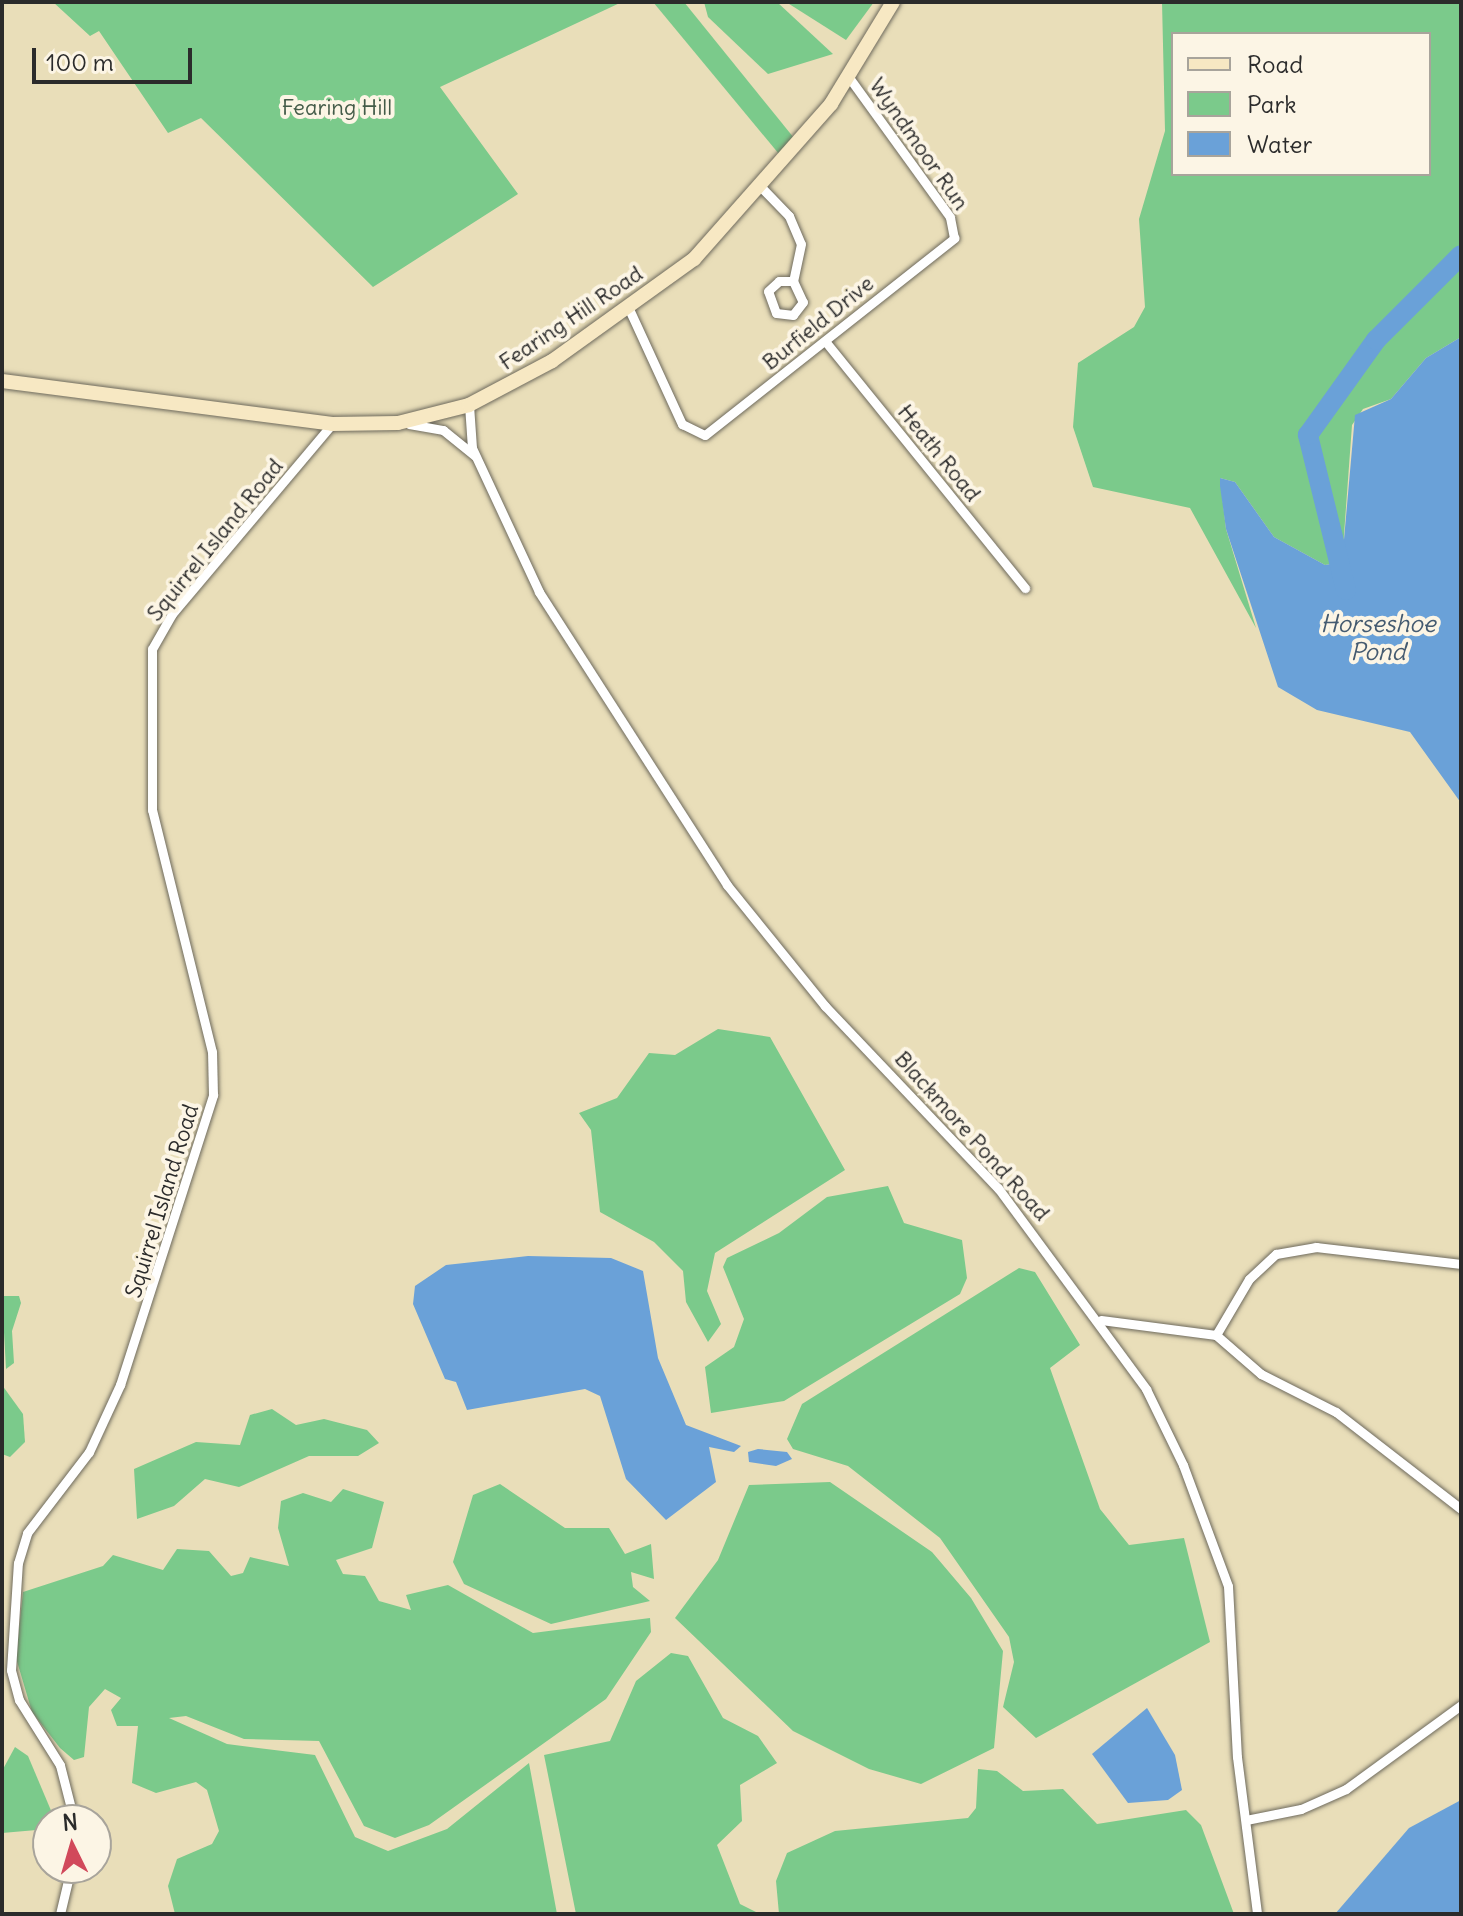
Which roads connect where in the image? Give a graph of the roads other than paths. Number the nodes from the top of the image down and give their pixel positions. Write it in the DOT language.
graph roads {
  1 [pos="893,2"];
  2 [pos="850,79"];
  3 [pos="760,186"];
  4 [pos="956,231"];
  5 [pos="793,281"];
  6 [pos="629,309"];
  7 [pos="825,341"];
  8 [pos="2,381"];
  9 [pos="469,405"];
  10 [pos="398,423"];
  11 [pos="332,424"];
  12 [pos="475,456"];
  13 [pos="1025,588"];
  14 [pos="1461,1264"];
  15 [pos="1101,1320"];
  16 [pos="1216,1335"];
  17 [pos="1461,1509"];
  18 [pos="1461,1705"];
  19 [pos="70,1804"];
  20 [pos="1246,1820"];
  21 [pos="67,1884"];
  22 [pos="60,1914"];
  23 [pos="1257,1914"];
  1 -- 2 [label="main road, Fearing Hill Road"];
  2 -- 3 [label="main road, Fearing Hill Road"];
  2 -- 4 [label="street, Wyndmoor Run"];
  3 -- 5 [label="street"];
  3 -- 6 [label="main road, Fearing Hill Road"];
  4 -- 7 [label="street, Burfield Drive"];
  5 -- 5 [label="street"];
  6 -- 7 [label="street, Burfield Drive"];
  6 -- 9 [label="main road, Fearing Hill Road"];
  7 -- 13 [label="street, Heath Road"];
  8 -- 11 [label="main road, Fearing Hill Road"];
  9 -- 10 [label="main road, Fearing Hill Road"];
  9 -- 12 [label="street, Blackmore Pond Road"];
  10 -- 11 [label="main road, Fearing Hill Road"];
  10 -- 12 [label="street, Blackmore Pond Road"];
  11 -- 19 [label="street, Squirrel Island Road"];
  12 -- 15 [label="street, Blackmore Pond Road"];
  14 -- 16 [label="street"];
  15 -- 16 [label="street"];
  15 -- 20 [label="street, Blackmore Pond Road"];
  16 -- 17 [label="street"];
  18 -- 20 [label="street"];
  20 -- 23 [label="street, Blackmore Pond Road"];
  21 -- 22 [label="street"];
}
